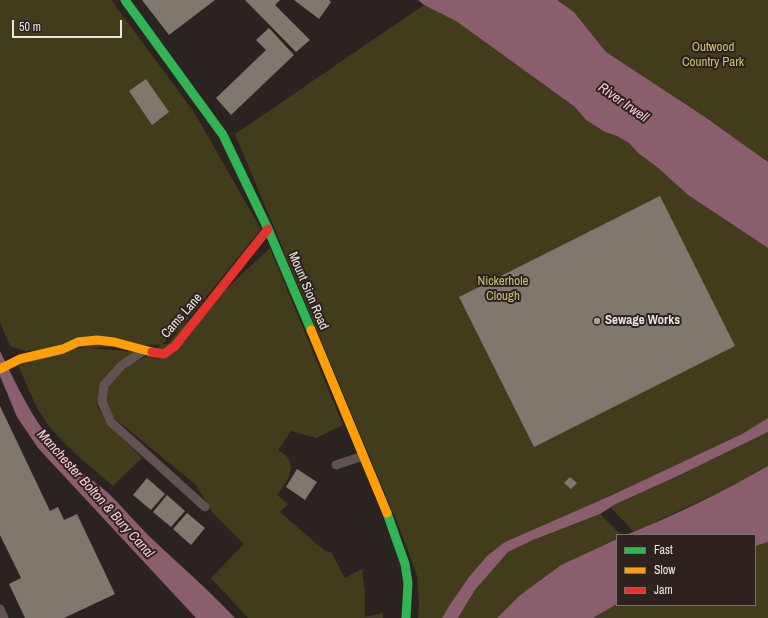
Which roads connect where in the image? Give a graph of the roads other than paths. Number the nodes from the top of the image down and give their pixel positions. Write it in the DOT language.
graph roads {
  1 [pos="126,0"];
  2 [pos="268,229"];
  3 [pos="144,352"];
  4 [pos="0,370"];
  5 [pos="363,456"];
  6 [pos="336,465"];
  7 [pos="205,506"];
  8 [pos="0,609"];
  9 [pos="4,618"];
  10 [pos="406,618"];
  1 -- 2 [label="street, Mount Sion Road"];
  2 -- 3 [label="street, Cams Lane"];
  2 -- 5 [label="street, Mount Sion Road"];
  3 -- 4 [label="street, Cams Lane"];
  3 -- 7 [label="lane"];
  5 -- 6 [label="lane"];
  5 -- 10 [label="street, Mount Sion Road"];
  8 -- 9 [label="lane"];
}
